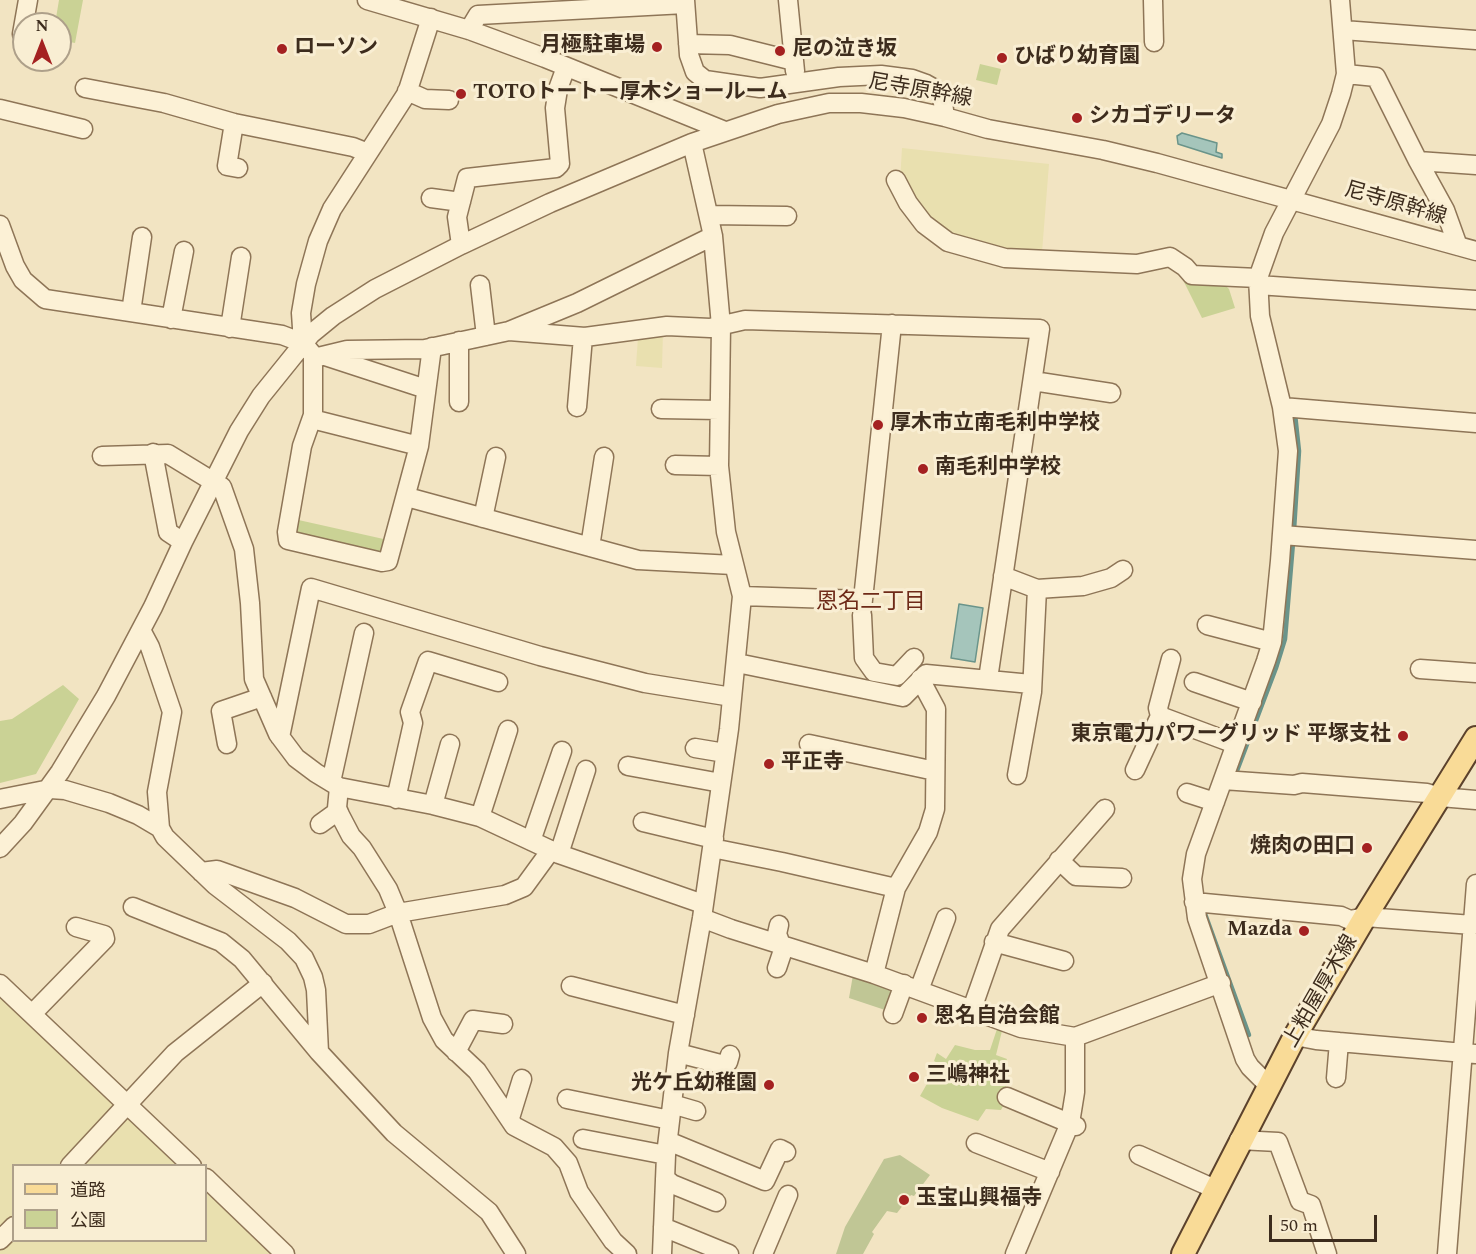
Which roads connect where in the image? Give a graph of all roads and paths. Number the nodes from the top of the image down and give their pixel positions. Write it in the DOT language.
graph roads {
  1 [pos="367,0"];
  2 [pos="788,0"];
  3 [pos="1153,0"];
  4 [pos="1340,0"];
  5 [pos="685,2"];
  6 [pos="431,18"];
  7 [pos="469,30"];
  8 [pos="1343,30"];
  9 [pos="1476,40"];
  10 [pos="1154,42"];
  11 [pos="688,44"];
  12 [pos="794,61"];
  13 [pos="566,67"];
  14 [pos="1346,74"];
  15 [pos="796,82"];
  16 [pos="85,88"];
  17 [pos="407,91"];
  18 [pos="449,100"];
  19 [pos="0,110"];
  20 [pos="945,117"];
  21 [pos="234,123"];
  22 [pos="83,129"];
  23 [pos="725,131"];
  24 [pos="692,143"];
  25 [pos="368,153"];
  26 [pos="1418,161"];
  27 [pos="1476,165"];
  28 [pos="227,166"];
  29 [pos="896,180"];
  30 [pos="431,198"];
  31 [pos="1293,199"];
  32 [pos="461,202"];
  33 [pos="709,215"];
  34 [pos="778,220"];
  35 [pos="0,225"];
  36 [pos="713,236"];
  37 [pos="141,237"];
  38 [pos="461,245"];
  39 [pos="1458,246"];
  40 [pos="184,251"];
  41 [pos="1476,251"];
  42 [pos="241,257"];
  43 [pos="1258,282"];
  44 [pos="480,285"];
  45 [pos="1476,300"];
  46 [pos="131,312"];
  47 [pos="171,319"];
  48 [pos="891,324"];
  49 [pos="721,326"];
  50 [pos="230,328"];
  51 [pos="509,332"];
  52 [pos="486,336"];
  53 [pos="584,336"];
  54 [pos="459,341"];
  55 [pos="432,347"];
  56 [pos="314,351"];
  57 [pos="1033,381"];
  58 [pos="426,389"];
  59 [pos="1111,393"];
  60 [pos="459,402"];
  61 [pos="577,407"];
  62 [pos="1282,407"];
  63 [pos="661,409"];
  64 [pos="719,410"];
  65 [pos="312,419"];
  66 [pos="1476,423"];
  67 [pos="419,446"];
  68 [pos="153,453"];
  69 [pos="102,456"];
  70 [pos="496,457"];
  71 [pos="604,457"];
  72 [pos="675,465"];
  73 [pos="719,466"];
  74 [pos="214,482"];
  75 [pos="406,497"];
  76 [pos="483,518"];
  77 [pos="1282,535"];
  78 [pos="183,542"];
  79 [pos="590,547"];
  80 [pos="1476,550"];
  81 [pos="733,565"];
  82 [pos="1123,570"];
  83 [pos="1003,576"];
  84 [pos="1036,589"];
  85 [pos="742,596"];
  86 [pos="862,608"];
  87 [pos="1207,625"];
  88 [pos="141,630"];
  89 [pos="366,642"];
  90 [pos="1272,642"];
  91 [pos="914,658"];
  92 [pos="1172,659"];
  93 [pos="737,663"];
  94 [pos="1420,669"];
  95 [pos="1476,673"];
  96 [pos="920,679"];
  97 [pos="988,679"];
  98 [pos="1194,682"];
  99 [pos="490,683"];
  100 [pos="1031,684"];
  101 [pos="262,697"];
  102 [pos="732,697"];
  103 [pos="1252,702"];
  104 [pos="1160,716"];
  105 [pos="280,737"];
  106 [pos="508,739"];
  107 [pos="1476,740"];
  108 [pos="227,744"];
  109 [pos="450,744"];
  110 [pos="809,744"];
  111 [pos="1235,744"];
  112 [pos="695,748"];
  113 [pos="725,753"];
  114 [pos="556,758"];
  115 [pos="628,766"];
  116 [pos="1135,770"];
  117 [pos="935,771"];
  118 [pos="1017,775"];
  119 [pos="1223,780"];
  120 [pos="586,781"];
  121 [pos="721,783"];
  122 [pos="335,784"];
  123 [pos="50,789"];
  124 [pos="1188,793"];
  125 [pos="1440,797"];
  126 [pos="0,799"];
  127 [pos="396,800"];
  128 [pos="1476,800"];
  129 [pos="1215,802"];
  130 [pos="433,805"];
  131 [pos="338,811"];
  132 [pos="480,817"];
  133 [pos="1103,817"];
  134 [pos="643,822"];
  135 [pos="320,824"];
  136 [pos="160,828"];
  137 [pos="531,841"];
  138 [pos="713,843"];
  139 [pos="0,848"];
  140 [pos="555,852"];
  141 [pos="1059,860"];
  142 [pos="201,872"];
  143 [pos="1122,878"];
  144 [pos="1476,884"];
  145 [pos="896,888"];
  146 [pos="1194,902"];
  147 [pos="133,907"];
  148 [pos="703,911"];
  149 [pos="398,913"];
  150 [pos="1365,917"];
  151 [pos="946,918"];
  152 [pos="779,925"];
  153 [pos="1473,925"];
  154 [pos="76,927"];
  155 [pos="994,936"];
  156 [pos="782,945"];
  157 [pos="1056,955"];
  158 [pos="777,968"];
  159 [pos="874,974"];
  160 [pos="263,983"];
  161 [pos="1221,983"];
  162 [pos="0,984"];
  163 [pos="911,987"];
  164 [pos="573,993"];
  165 [pos="972,1009"];
  166 [pos="32,1014"];
  167 [pos="893,1014"];
  168 [pos="685,1015"];
  169 [pos="503,1024"];
  170 [pos="1295,1035"];
  171 [pos="1075,1037"];
  172 [pos="1339,1042"];
  173 [pos="320,1052"];
  174 [pos="456,1052"];
  175 [pos="678,1053"];
  176 [pos="1469,1053"];
  177 [pos="729,1055"];
  178 [pos="1336,1078"];
  179 [pos="522,1079"];
  180 [pos="1268,1085"];
  181 [pos="1007,1096"];
  182 [pos="577,1098"];
  183 [pos="127,1104"];
  184 [pos="696,1111"];
  185 [pos="671,1112"];
  186 [pos="510,1118"];
  187 [pos="1073,1125"];
  188 [pos="595,1138"];
  189 [pos="1239,1140"];
  190 [pos="976,1143"];
  191 [pos="667,1148"];
  192 [pos="786,1152"];
  193 [pos="1139,1155"];
  194 [pos="72,1164"];
  195 [pos="190,1164"];
  196 [pos="1050,1172"];
  197 [pos="665,1178"];
  198 [pos="207,1179"];
  199 [pos="1215,1189"];
  200 [pos="788,1195"];
  201 [pos="717,1202"];
  202 [pos="663,1227"];
  203 [pos="12,1228"];
  204 [pos="0,1240"];
  205 [pos="285,1254"];
  206 [pos="516,1254"];
  207 [pos="627,1254"];
  208 [pos="662,1254"];
  209 [pos="729,1254"];
  210 [pos="763,1254"];
  211 [pos="1015,1254"];
  212 [pos="1183,1254"];
  213 [pos="1327,1254"];
  214 [pos="1447,1254"];
  1 -- 6 [label="street"];
  2 -- 12 [label="street"];
  3 -- 10 [label="street"];
  4 -- 8 [label="street"];
  5 -- 7 [label="street"];
  5 -- 11 [label="street"];
  6 -- 7 [label="street"];
  6 -- 17 [label="street"];
  7 -- 13 [label="street"];
  8 -- 9 [label="street"];
  8 -- 14 [label="street"];
  11 -- 12 [label="street"];
  11 -- 15 [label="street"];
  12 -- 15 [label="street"];
  13 -- 23 [label="street"];
  13 -- 32 [label="street"];
  14 -- 26 [label="street"];
  14 -- 31 [label="street"];
  15 -- 20 [label="street"];
  16 -- 21 [label="street"];
  17 -- 18 [label="street"];
  17 -- 25 [label="street"];
  19 -- 22 [label="street"];
  20 -- 23 [label="street, 尼寺原幹線"];
  20 -- 31 [label="street, 尼寺原幹線"];
  21 -- 25 [label="street"];
  21 -- 28 [label="street"];
  23 -- 24 [label="street, 尼寺原幹線"];
  24 -- 33 [label="street"];
  24 -- 38 [label="street, 尼寺原幹線"];
  25 -- 56 [label="street"];
  26 -- 27 [label="street"];
  26 -- 39 [label="street"];
  29 -- 43 [label="street"];
  30 -- 32 [label="street"];
  31 -- 39 [label="street, 尼寺原幹線"];
  31 -- 43 [label="street"];
  32 -- 38 [label="street"];
  33 -- 34 [label="street"];
  33 -- 36 [label="street"];
  35 -- 46 [label="street"];
  36 -- 49 [label="street"];
  36 -- 51 [label="street"];
  37 -- 46 [label="street"];
  38 -- 56 [label="street, 尼寺原幹線"];
  39 -- 41 [label="street, 尼寺原幹線"];
  40 -- 47 [label="street"];
  42 -- 50 [label="street"];
  43 -- 45 [label="street"];
  43 -- 62 [label="street"];
  44 -- 52 [label="street"];
  46 -- 47 [label="street"];
  47 -- 50 [label="street"];
  48 -- 49 [label="street"];
  48 -- 57 [label="street"];
  48 -- 86 [label="street"];
  49 -- 53 [label="street"];
  49 -- 64 [label="street"];
  50 -- 56 [label="street"];
  51 -- 52 [label="street"];
  51 -- 53 [label="street"];
  52 -- 54 [label="street"];
  53 -- 61 [label="street"];
  54 -- 55 [label="street"];
  54 -- 60 [label="street"];
  55 -- 56 [label="street"];
  55 -- 58 [label="street"];
  56 -- 58 [label="street"];
  56 -- 65 [label="street"];
  56 -- 74 [label="street, 尼寺原幹線"];
  57 -- 59 [label="street"];
  57 -- 83 [label="street"];
  58 -- 67 [label="street"];
  62 -- 66 [label="street"];
  62 -- 77 [label="street"];
  63 -- 64 [label="street"];
  64 -- 73 [label="street"];
  65 -- 67 [label="street"];
  65 -- 75 [label="street"];
  67 -- 75 [label="street"];
  68 -- 69 [label="street"];
  68 -- 74 [label="street"];
  68 -- 78 [label="street"];
  70 -- 76 [label="street"];
  71 -- 79 [label="street"];
  72 -- 73 [label="street"];
  73 -- 81 [label="street"];
  74 -- 78 [label="street, 尼寺原幹線"];
  74 -- 101 [label="street"];
  75 -- 76 [label="street"];
  76 -- 79 [label="street"];
  77 -- 80 [label="street"];
  77 -- 90 [label="street"];
  78 -- 88 [label="street, 尼寺原幹線"];
  79 -- 81 [label="street"];
  81 -- 85 [label="street"];
  82 -- 84 [label="street"];
  83 -- 84 [label="street"];
  83 -- 97 [label="street"];
  84 -- 100 [label="street"];
  85 -- 86 [label="street"];
  85 -- 93 [label="street"];
  86 -- 91 [label="street"];
  87 -- 90 [label="street"];
  88 -- 123 [label="street, 尼寺原幹線"];
  88 -- 136 [label="street"];
  89 -- 122 [label="street"];
  90 -- 103 [label="street"];
  92 -- 104 [label="street"];
  93 -- 96 [label="street"];
  93 -- 102 [label="street"];
  94 -- 95 [label="street"];
  96 -- 97 [label="street"];
  96 -- 117 [label="street"];
  97 -- 100 [label="street"];
  98 -- 103 [label="street"];
  99 -- 127 [label="street"];
  100 -- 118 [label="street"];
  101 -- 105 [label="street"];
  101 -- 108 [label="street"];
  102 -- 105 [label="street"];
  102 -- 113 [label="street"];
  103 -- 111 [label="street"];
  104 -- 111 [label="street"];
  104 -- 116 [label="street"];
  105 -- 122 [label="street"];
  106 -- 132 [label="street"];
  107 -- 125 [label="main road, 上粕屋厚木線"];
  109 -- 130 [label="street"];
  110 -- 117 [label="street"];
  111 -- 119 [label="street"];
  112 -- 113 [label="street"];
  113 -- 121 [label="street"];
  114 -- 137 [label="street"];
  115 -- 121 [label="street"];
  117 -- 145 [label="street"];
  119 -- 125 [label="street"];
  119 -- 129 [label="street"];
  120 -- 140 [label="street"];
  121 -- 138 [label="street"];
  122 -- 127 [label="street"];
  122 -- 131 [label="street"];
  123 -- 126 [label="street"];
  123 -- 136 [label="street"];
  123 -- 139 [label="street, 尼寺原幹線"];
  124 -- 129 [label="street"];
  125 -- 128 [label="street"];
  125 -- 150 [label="main road, 上粕屋厚木線"];
  127 -- 130 [label="street"];
  129 -- 146 [label="street"];
  130 -- 132 [label="street"];
  131 -- 135 [label="street"];
  131 -- 149 [label="street"];
  132 -- 137 [label="street"];
  133 -- 141 [label="street"];
  134 -- 138 [label="street"];
  136 -- 142 [label="street"];
  137 -- 140 [label="street"];
  138 -- 145 [label="street"];
  138 -- 148 [label="street"];
  140 -- 148 [label="street"];
  140 -- 149 [label="street"];
  141 -- 143 [label="street"];
  141 -- 155 [label="street"];
  142 -- 149 [label="street"];
  142 -- 173 [label="street"];
  144 -- 153 [label="street"];
  145 -- 159 [label="street"];
  146 -- 150 [label="street"];
  146 -- 161 [label="street"];
  147 -- 160 [label="street"];
  148 -- 156 [label="street"];
  148 -- 168 [label="street"];
  149 -- 174 [label="street"];
  150 -- 153 [label="street"];
  150 -- 170 [label="main road, 上粕屋厚木線"];
  151 -- 163 [label="street"];
  152 -- 156 [label="street"];
  153 -- 176 [label="street"];
  154 -- 166 [label="street"];
  155 -- 157 [label="street"];
  155 -- 165 [label="street"];
  156 -- 158 [label="street"];
  156 -- 159 [label="street"];
  159 -- 163 [label="street"];
  160 -- 173 [label="street"];
  160 -- 183 [label="street"];
  161 -- 171 [label="street"];
  161 -- 180 [label="street"];
  162 -- 166 [label="street"];
  163 -- 165 [label="street"];
  163 -- 167 [label="street"];
  164 -- 168 [label="street"];
  165 -- 171 [label="street"];
  166 -- 183 [label="street"];
  168 -- 175 [label="street"];
  169 -- 174 [label="street"];
  170 -- 172 [label="street"];
  170 -- 180 [label="main road, 上粕屋厚木線"];
  171 -- 187 [label="street"];
  172 -- 176 [label="street"];
  172 -- 178 [label="street"];
  173 -- 206 [label="street"];
  174 -- 186 [label="street"];
  175 -- 177 [label="street"];
  175 -- 185 [label="street"];
  176 -- 214 [label="street"];
  179 -- 186 [label="street"];
  180 -- 189 [label="main road, 上粕屋厚木線"];
  181 -- 187 [label="street"];
  182 -- 185 [label="street"];
  183 -- 194 [label="street"];
  183 -- 195 [label="street"];
  184 -- 185 [label="street"];
  185 -- 191 [label="street"];
  186 -- 207 [label="street"];
  187 -- 196 [label="street"];
  188 -- 191 [label="street"];
  189 -- 199 [label="main road, 上粕屋厚木線"];
  189 -- 213 [label="street"];
  190 -- 196 [label="street"];
  191 -- 192 [label="street"];
  191 -- 197 [label="street"];
  193 -- 199 [label="street"];
  196 -- 211 [label="street"];
  197 -- 201 [label="street"];
  197 -- 202 [label="street"];
  198 -- 205 [label="street"];
  199 -- 212 [label="main road, 上粕屋厚木線"];
  200 -- 210 [label="street"];
  202 -- 208 [label="street"];
  202 -- 209 [label="street"];
  203 -- 204 [label="street"];
}
